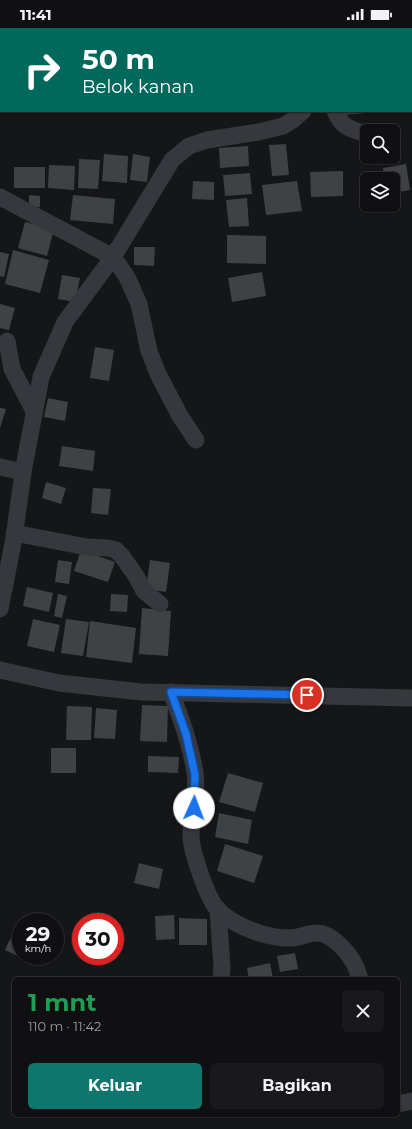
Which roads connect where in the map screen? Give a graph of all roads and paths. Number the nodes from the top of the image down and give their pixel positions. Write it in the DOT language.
graph roads {
  1 [pos="302,112"];
  2 [pos="335,112"];
  3 [pos="284,118"];
  4 [pos="360,132"];
  5 [pos="0,197"];
  6 [pos="113,257"];
  7 [pos="7,341"];
  8 [pos="34,411"];
  9 [pos="196,440"];
  10 [pos="0,467"];
  11 [pos="23,472"];
  12 [pos="8,544"];
  13 [pos="160,604"];
  14 [pos="0,609"];
  15 [pos="0,670"];
  16 [pos="171,692"];
  17 [pos="412,698"];
  18 [pos="218,909"];
  19 [pos="221,977"];
  20 [pos="359,977"];
  21 [pos="412,1101"];
  22 [pos="400,1104"];
  1 -- 3 [label="street"];
  2 -- 4 [label="street"];
  3 -- 6 [label="street"];
  5 -- 6 [label="street"];
  6 -- 8 [label="street"];
  6 -- 9 [label="street"];
  7 -- 8 [label="street"];
  8 -- 11 [label="street"];
  10 -- 11 [label="street"];
  11 -- 12 [label="street"];
  12 -- 13 [label="street"];
  12 -- 14 [label="street"];
  15 -- 16 [label="street"];
  16 -- 17 [label="street"];
  16 -- 18 [label="street"];
  18 -- 19 [label="street"];
  18 -- 20 [label="street"];
  21 -- 22 [label="street"];
}
